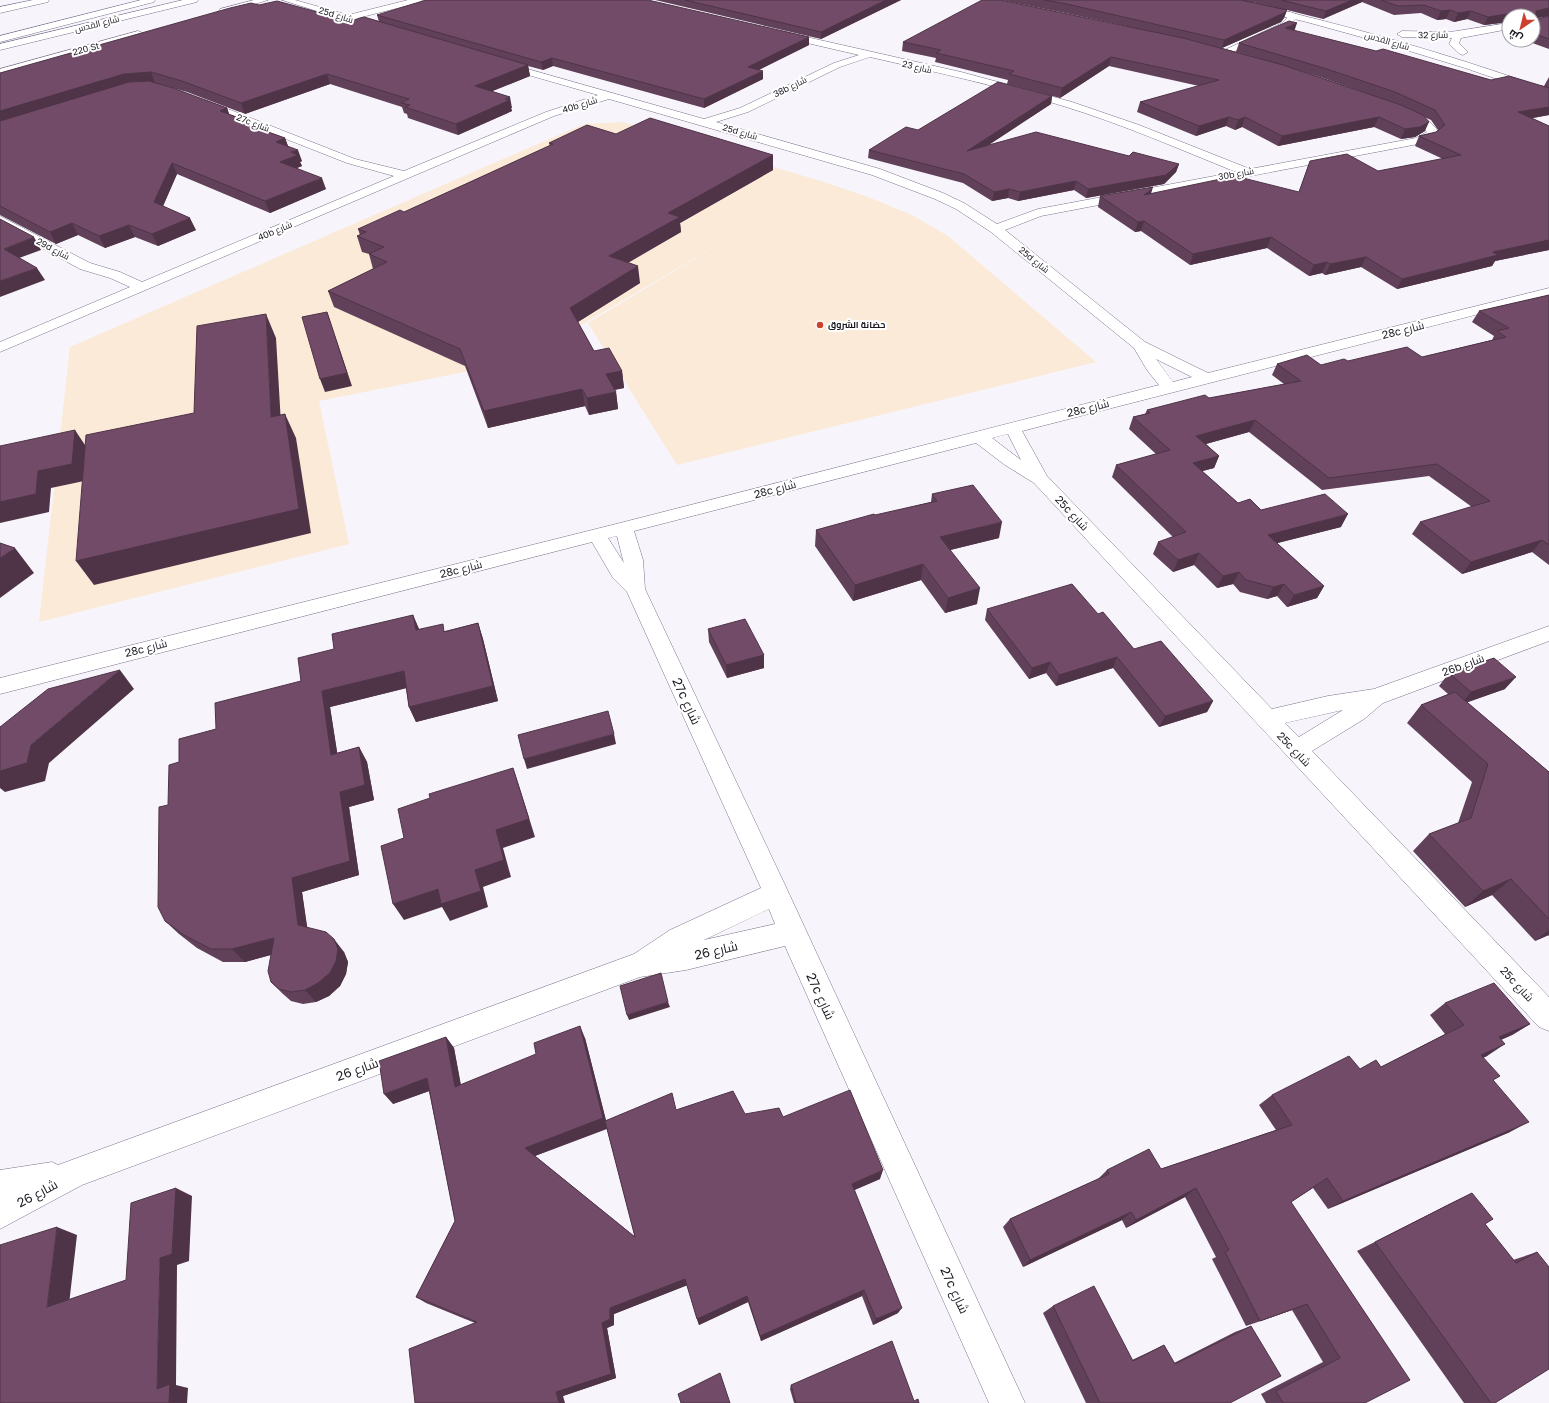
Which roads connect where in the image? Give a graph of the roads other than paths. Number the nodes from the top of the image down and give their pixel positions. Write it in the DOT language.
graph roads {
  1 [pos="45,0"];
  2 [pos="115,0"];
  3 [pos="151,0"];
  4 [pos="194,0"];
  5 [pos="418,0"];
  6 [pos="1221,0"];
  7 [pos="1247,0"];
  8 [pos="1260,0"];
  9 [pos="275,2"];
  10 [pos="298,2"];
  11 [pos="100,4"];
  12 [pos="0,10"];
  13 [pos="214,14"];
  14 [pos="1290,15"];
  15 [pos="353,20"];
  16 [pos="1501,27"];
  17 [pos="145,32"];
  18 [pos="769,32"];
  19 [pos="396,33"];
  20 [pos="1399,33"];
  21 [pos="1463,34"];
  22 [pos="0,39"];
  23 [pos="0,47"];
  24 [pos="850,51"];
  25 [pos="1462,52"];
  26 [pos="867,55"];
  27 [pos="1474,56"];
  28 [pos="1237,57"];
  29 [pos="492,61"];
  30 [pos="837,65"];
  31 [pos="0,72"];
  32 [pos="590,90"];
  33 [pos="1549,94"];
  34 [pos="610,95"];
  35 [pos="189,98"];
  36 [pos="1390,108"];
  37 [pos="744,110"];
  38 [pos="550,114"];
  39 [pos="706,122"];
  40 [pos="725,128"];
  41 [pos="1192,150"];
  42 [pos="1246,172"];
  43 [pos="1224,176"];
  44 [pos="398,178"];
  45 [pos="1038,213"];
  46 [pos="977,216"];
  47 [pos="0,220"];
  48 [pos="996,229"];
  49 [pos="85,266"];
  50 [pos="141,286"];
  51 [pos="1549,292"];
  52 [pos="121,295"];
  53 [pos="1140,345"];
  54 [pos="0,347"];
  55 [pos="1206,378"];
  56 [pos="1169,387"];
  57 [pos="1012,427"];
  58 [pos="978,436"];
  59 [pos="1040,479"];
  60 [pos="624,528"];
  61 [pos="597,535"];
  62 [pos="635,588"];
  63 [pos="1549,633"];
  64 [pos="0,686"];
  65 [pos="1376,697"];
  66 [pos="1266,719"];
  67 [pos="1296,750"];
  68 [pos="776,894"];
  69 [pos="792,932"];
  70 [pos="640,964"];
  71 [pos="1549,1018"];
  72 [pos="74,1173"];
  73 [pos="0,1186"];
  74 [pos="0,1213"];
  75 [pos="1007,1403"];
  1 -- 12 [label="main road"];
  2 -- 11 [label="main road"];
  3 -- 22 [label="main road"];
  4 -- 23 [label="main road, شارع القدس"];
  5 -- 15 [label="main road"];
  6 -- 14 [label="main road, شارع القدس"];
  7 -- 8 [label="main road"];
  9 -- 10 [label="main road, 25d شارع"];
  9 -- 13 [label="main road"];
  10 -- 15 [label="main road, 25d شارع"];
  14 -- 28 [label="main road"];
  14 -- 33 [label="main road, شارع القدس"];
  15 -- 19 [label="main road, 25d شارع"];
  16 -- 21 [label="main road, شارع 32"];
  17 -- 31 [label="main road, 220 St"];
  18 -- 24 [label="main road, شارع 23"];
  20 -- 21 [label="main road, شارع 32"];
  20 -- 25 [label="main road, شارع القدس"];
  21 -- 25 [label="main road, شارع 32"];
  24 -- 26 [label="main road, شارع 23"];
  24 -- 30 [label="main road, 38b شارع"];
  25 -- 27 [label="main road, شارع القدس"];
  26 -- 30 [label="main road, 38b شارع"];
  26 -- 41 [label="main road, شارع 23"];
  29 -- 32 [label="main road, 25d شارع"];
  30 -- 37 [label="main road, 38b شارع"];
  32 -- 34 [label="main road, 25d شارع"];
  32 -- 38 [label="main road, 40b شارع"];
  34 -- 38 [label="main road, 40b شارع"];
  34 -- 39 [label="main road, 25d شارع"];
  35 -- 44 [label="main road, 27c شارع"];
  36 -- 42 [label="main road, 30b شارع"];
  37 -- 39 [label="main road, 38b شارع"];
  37 -- 40 [label="main road, 38b شارع"];
  38 -- 44 [label="main road, 40b شارع"];
  39 -- 40 [label="main road, 25d شارع"];
  40 -- 46 [label="main road, 25d شارع"];
  41 -- 42 [label="main road, شارع 23"];
  41 -- 43 [label="main road, شارع 23"];
  42 -- 43 [label="main road, 30b شارع"];
  43 -- 45 [label="main road, 30b شارع"];
  44 -- 50 [label="main road, 40b شارع"];
  45 -- 46 [label="main road, 30b شارع"];
  45 -- 48 [label="main road, 30b شارع"];
  46 -- 48 [label="main road, 25d شارع"];
  47 -- 49 [label="main road, 29d شارع"];
  48 -- 53 [label="main road, 25d شارع"];
  49 -- 50 [label="main road, 29d شارع"];
  49 -- 52 [label="main road, 29d شارع"];
  50 -- 52 [label="main road, 40b شارع"];
  51 -- 55 [label="main road, 28c شارع"];
  52 -- 54 [label="main road, 40b شارع"];
  53 -- 55 [label="main road, 25d شارع"];
  53 -- 56 [label="main road, 25d شارع"];
  55 -- 56 [label="main road, 28c شارع"];
  56 -- 57 [label="main road, 28c شارع"];
  57 -- 58 [label="main road, 28c شارع"];
  57 -- 59 [label="main road, 25c شارع"];
  58 -- 59 [label="main road, 25c شارع"];
  58 -- 60 [label="main road, 28c شارع"];
  59 -- 66 [label="main road, 25c شارع"];
  60 -- 61 [label="main road, 28c شارع"];
  60 -- 62 [label="main road, 27c شارع"];
  61 -- 62 [label="main road, 27c شارع"];
  61 -- 64 [label="main road, 28c شارع"];
  62 -- 68 [label="main road, 27c شارع"];
  63 -- 65 [label="main road, 26b شارع"];
  65 -- 66 [label="main road, 26b شارع"];
  65 -- 67 [label="main road, 26b شارع"];
  66 -- 67 [label="main road, 25c شارع"];
  67 -- 71 [label="main road, 25c شارع"];
  68 -- 69 [label="main road, 27c شارع"];
  68 -- 70 [label="main road, شارع 26"];
  69 -- 70 [label="main road, شارع 26"];
  69 -- 75 [label="main road, 27c شارع"];
  70 -- 72 [label="main road, شارع 26"];
  72 -- 73 [label="main road, شارع 26"];
  72 -- 74 [label="main road, شارع 26"];
}
